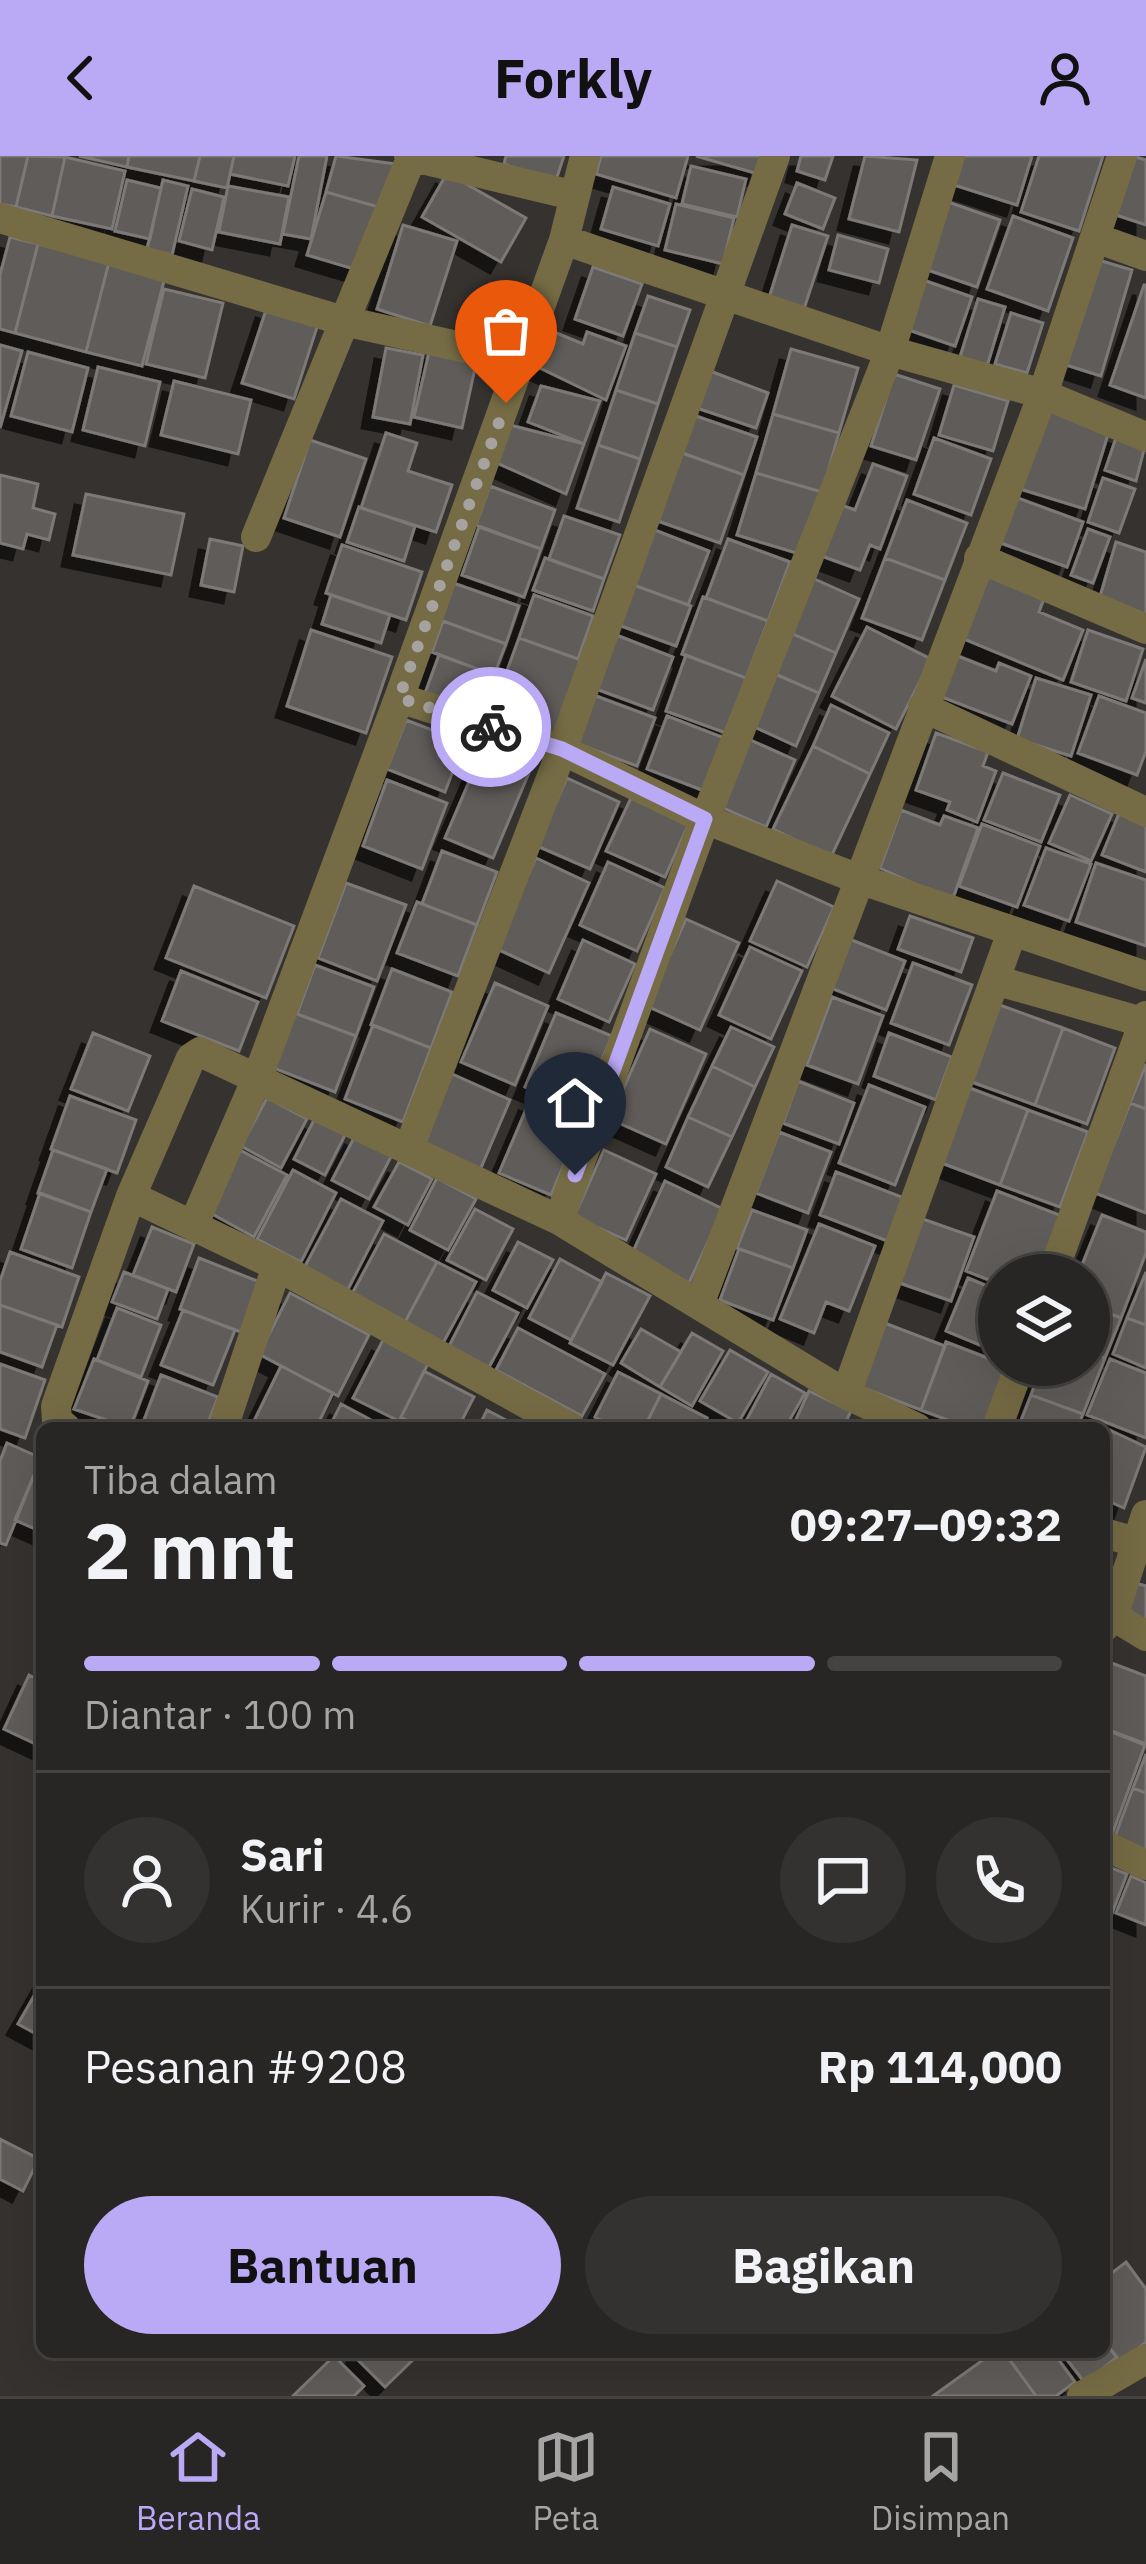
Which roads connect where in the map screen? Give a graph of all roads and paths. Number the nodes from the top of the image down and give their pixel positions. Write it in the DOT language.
graph roads {
  1 [pos="411,156"];
  2 [pos="585,156"];
  3 [pos="775,156"];
  4 [pos="950,156"];
  5 [pos="1122,156"];
  6 [pos="572,194"];
  7 [pos="0,218"];
  8 [pos="1096,238"];
  9 [pos="564,240"];
  10 [pos="1146,256"];
  11 [pos="723,296"];
  12 [pos="344,321"];
  13 [pos="890,351"];
  14 [pos="521,360"];
  15 [pos="1042,394"];
  16 [pos="1146,436"];
  17 [pos="256,537"];
  18 [pos="979,559"];
  19 [pos="1146,629"];
  20 [pos="399,698"];
  21 [pos="923,707"];
  22 [pos="562,749"];
  23 [pos="1146,812"];
  24 [pos="705,819"];
  25 [pos="856,878"];
  26 [pos="1012,932"];
  27 [pos="1146,976"];
  28 [pos="995,980"];
  29 [pos="1145,1020"];
  30 [pos="258,1076"];
  31 [pos="409,1148"];
  32 [pos="131,1196"];
  33 [pos="559,1220"];
  34 [pos="194,1226"];
  35 [pos="1060,1254"];
  36 [pos="277,1266"];
  37 [pos="700,1302"];
  38 [pos="1013,1386"];
  39 [pos="845,1394"];
  40 [pos="59,1422"];
  41 [pos="234,1422"];
  42 [pos="560,1422"];
  43 [pos="903,1422"];
  44 [pos="1000,1422"];
  45 [pos="1110,1533"];
  46 [pos="1143,1534"];
  47 [pos="1110,1617"];
  48 [pos="1110,1623"];
  49 [pos="1146,1636"];
  50 [pos="1110,1847"];
  51 [pos="1146,1864"];
  52 [pos="1146,2359"];
  53 [pos="1082,2396"];
  1 -- 6 [label="street"];
  1 -- 12 [label="street"];
  2 -- 6 [label="street"];
  3 -- 11 [label="street"];
  4 -- 13 [label="street"];
  5 -- 8 [label="street"];
  6 -- 9 [label="street"];
  7 -- 12 [label="street"];
  8 -- 10 [label="street"];
  8 -- 15 [label="street"];
  9 -- 11 [label="street"];
  9 -- 14 [label="street"];
  11 -- 13 [label="street"];
  11 -- 22 [label="street"];
  12 -- 14 [label="street"];
  12 -- 17 [label="street"];
  13 -- 15 [label="street"];
  13 -- 24 [label="street"];
  14 -- 20 [label="street"];
  15 -- 16 [label="street"];
  15 -- 18 [label="street"];
  18 -- 19 [label="street"];
  18 -- 21 [label="street"];
  20 -- 22 [label="street"];
  20 -- 30 [label="street"];
  21 -- 23 [label="street"];
  21 -- 25 [label="street"];
  22 -- 24 [label="street"];
  22 -- 31 [label="street"];
  24 -- 25 [label="street"];
  24 -- 33 [label="street"];
  25 -- 26 [label="street"];
  25 -- 37 [label="street"];
  26 -- 27 [label="street"];
  26 -- 28 [label="street"];
  28 -- 29 [label="street"];
  28 -- 39 [label="street"];
  29 -- 35 [label="street"];
  30 -- 31 [label="street"];
  30 -- 32 [label="street"];
  30 -- 34 [label="street"];
  31 -- 33 [label="street"];
  32 -- 34 [label="street"];
  32 -- 40 [label="street"];
  33 -- 37 [label="street"];
  34 -- 36 [label="street"];
  36 -- 41 [label="street"];
  36 -- 42 [label="street"];
  37 -- 39 [label="street"];
  38 -- 44 [label="street"];
  39 -- 43 [label="street"];
  45 -- 46 [label="street"];
  46 -- 47 [label="street"];
  48 -- 49 [label="street"];
  50 -- 51 [label="street"];
  52 -- 53 [label="street"];
}
